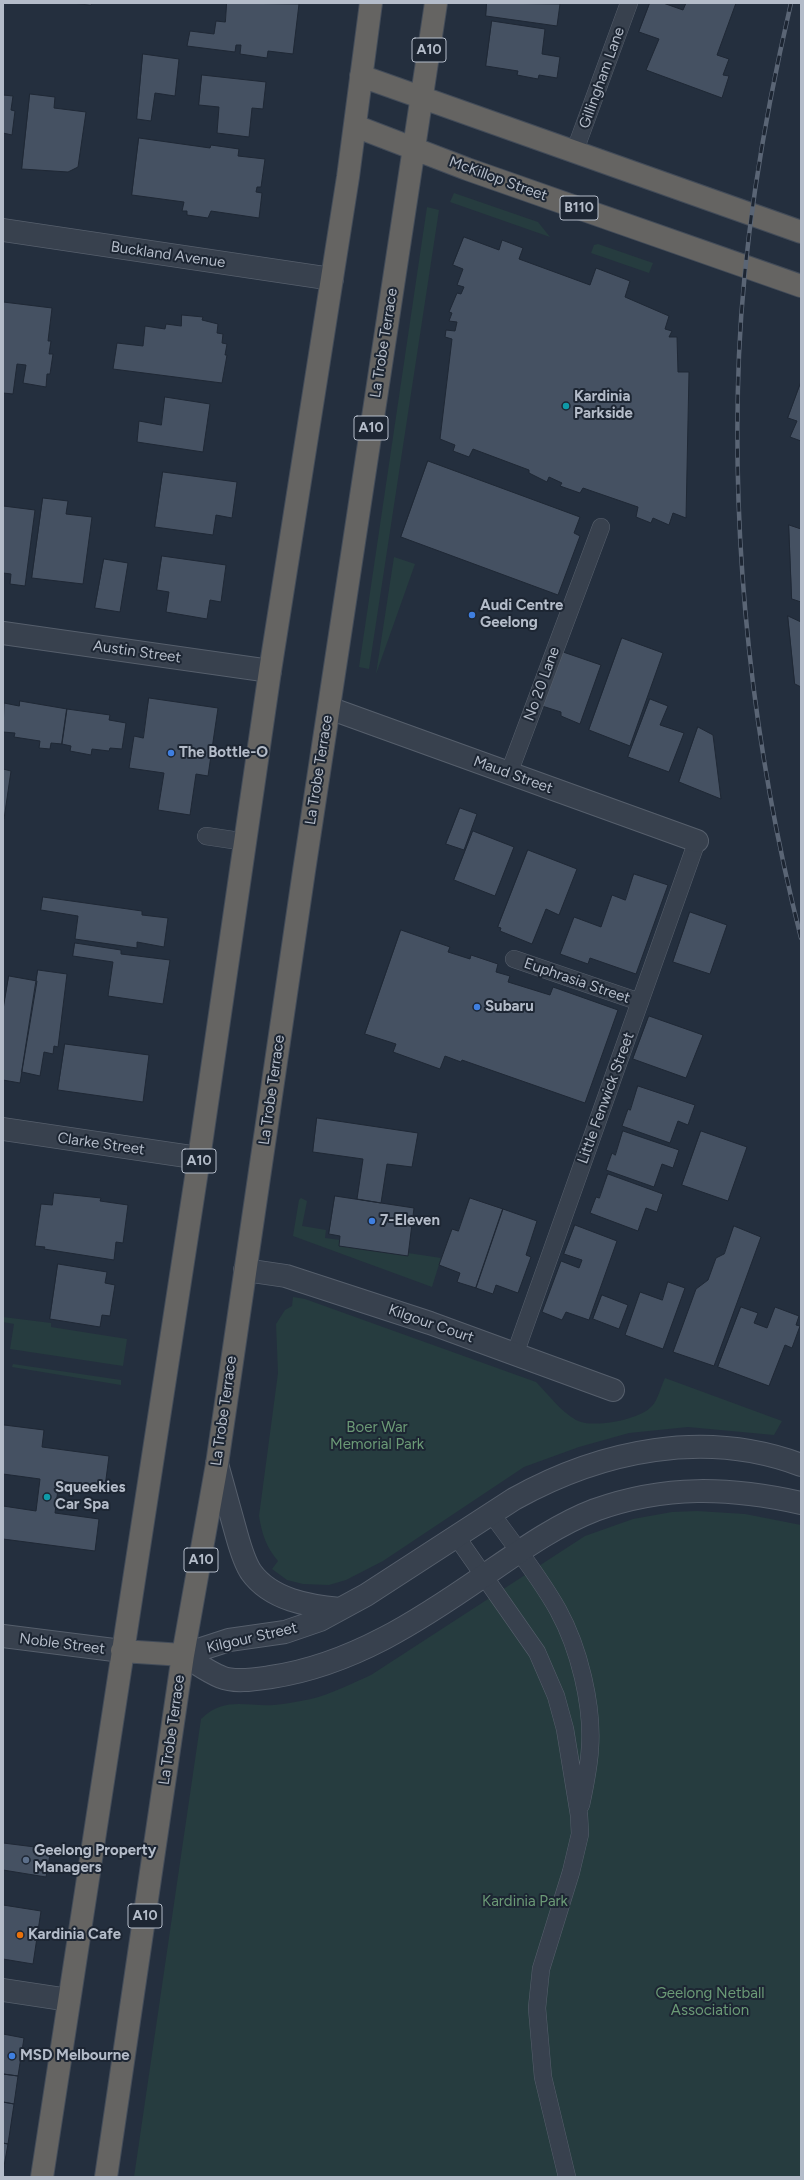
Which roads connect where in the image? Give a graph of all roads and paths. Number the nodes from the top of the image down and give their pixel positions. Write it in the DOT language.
graph roads {
  1 [pos="371,3"];
  2 [pos="436,3"];
  3 [pos="629,3"];
  4 [pos="361,76"];
  5 [pos="422,97"];
  6 [pos="355,126"];
  7 [pos="414,147"];
  8 [pos="574,153"];
  9 [pos="3,230"];
  10 [pos="801,232"];
  11 [pos="332,279"];
  12 [pos="801,286"];
  13 [pos="601,527"];
  14 [pos="3,632"];
  15 [pos="270,671"];
  16 [pos="329,708"];
  17 [pos="509,773"];
  18 [pos="206,836"];
  19 [pos="697,841"];
  20 [pos="246,842"];
  21 [pos="514,959"];
  22 [pos="640,1002"];
  23 [pos="3,1129"];
  24 [pos="199,1158"];
  25 [pos="245,1270"];
  26 [pos="515,1354"];
  27 [pos="613,1390"];
  28 [pos="216,1464"];
  29 [pos="801,1465"];
  30 [pos="801,1503"];
  31 [pos="491,1513"];
  32 [pos="456,1536"];
  33 [pos="519,1552"];
  34 [pos="483,1577"];
  35 [pos="340,1609"];
  36 [pos="3,1636"];
  37 [pos="122,1651"];
  38 [pos="183,1655"];
  39 [pos="579,1815"];
  40 [pos="3,1990"];
  41 [pos="69,2000"];
  42 [pos="42,2177"];
  43 [pos="106,2177"];
  44 [pos="567,2177"];
  1 -- 4 [label="highway, A10"];
  2 -- 5 [label="highway, La Trobe Terrace / A10"];
  3 -- 8 [label="lane, Gillingham Lane"];
  4 -- 5 [label="highway"];
  4 -- 6 [label="highway, A10"];
  5 -- 7 [label="highway, La Trobe Terrace / A10"];
  5 -- 8 [label="highway"];
  6 -- 7 [label="highway, McKillop Street / B110"];
  6 -- 11 [label="highway, A10"];
  7 -- 12 [label="highway, McKillop Street / B110"];
  7 -- 16 [label="highway, La Trobe Terrace / A10"];
  8 -- 10 [label="highway"];
  9 -- 11 [label="street, Buckland Avenue"];
  11 -- 15 [label="highway, A10"];
  13 -- 17 [label="lane, No 20 Lane"];
  14 -- 15 [label="street, Austin Street"];
  15 -- 20 [label="highway, A10"];
  16 -- 17 [label="street, Maud Street"];
  16 -- 25 [label="highway, La Trobe Terrace / A10"];
  17 -- 19 [label="street, Maud Street"];
  18 -- 20 [label="lane"];
  19 -- 22 [label="lane, Little Fenwick Street"];
  20 -- 24 [label="highway, A10"];
  21 -- 22 [label="lane, Euphrasia Street"];
  22 -- 26 [label="lane, Little Fenwick Street"];
  23 -- 24 [label="street, Clarke Street"];
  24 -- 37 [label="highway, A10"];
  25 -- 26 [label="street, Kilgour Court"];
  25 -- 28 [label="highway, La Trobe Terrace / A10"];
  26 -- 27 [label="street, Kilgour Court"];
  28 -- 35 [label="street"];
  28 -- 38 [label="highway, La Trobe Terrace / A10"];
  29 -- 31 [label="street, Kilgour Street"];
  30 -- 33 [label="street, Kilgour Street"];
  31 -- 32 [label="street, Kilgour Street"];
  31 -- 33 [label="lane"];
  32 -- 34 [label="lane"];
  32 -- 35 [label="street, Kilgour Street"];
  33 -- 34 [label="street, Kilgour Street"];
  33 -- 39 [label="lane"];
  34 -- 38 [label="street, Kilgour Street"];
  34 -- 39 [label="lane"];
  35 -- 38 [label="street, Kilgour Street"];
  36 -- 37 [label="street, Noble Street"];
  37 -- 38 [label="highway"];
  37 -- 41 [label="highway, A10"];
  38 -- 43 [label="highway, La Trobe Terrace / A10"];
  39 -- 44 [label="lane"];
  40 -- 41 [label="street"];
  41 -- 42 [label="highway, A10"];
}
